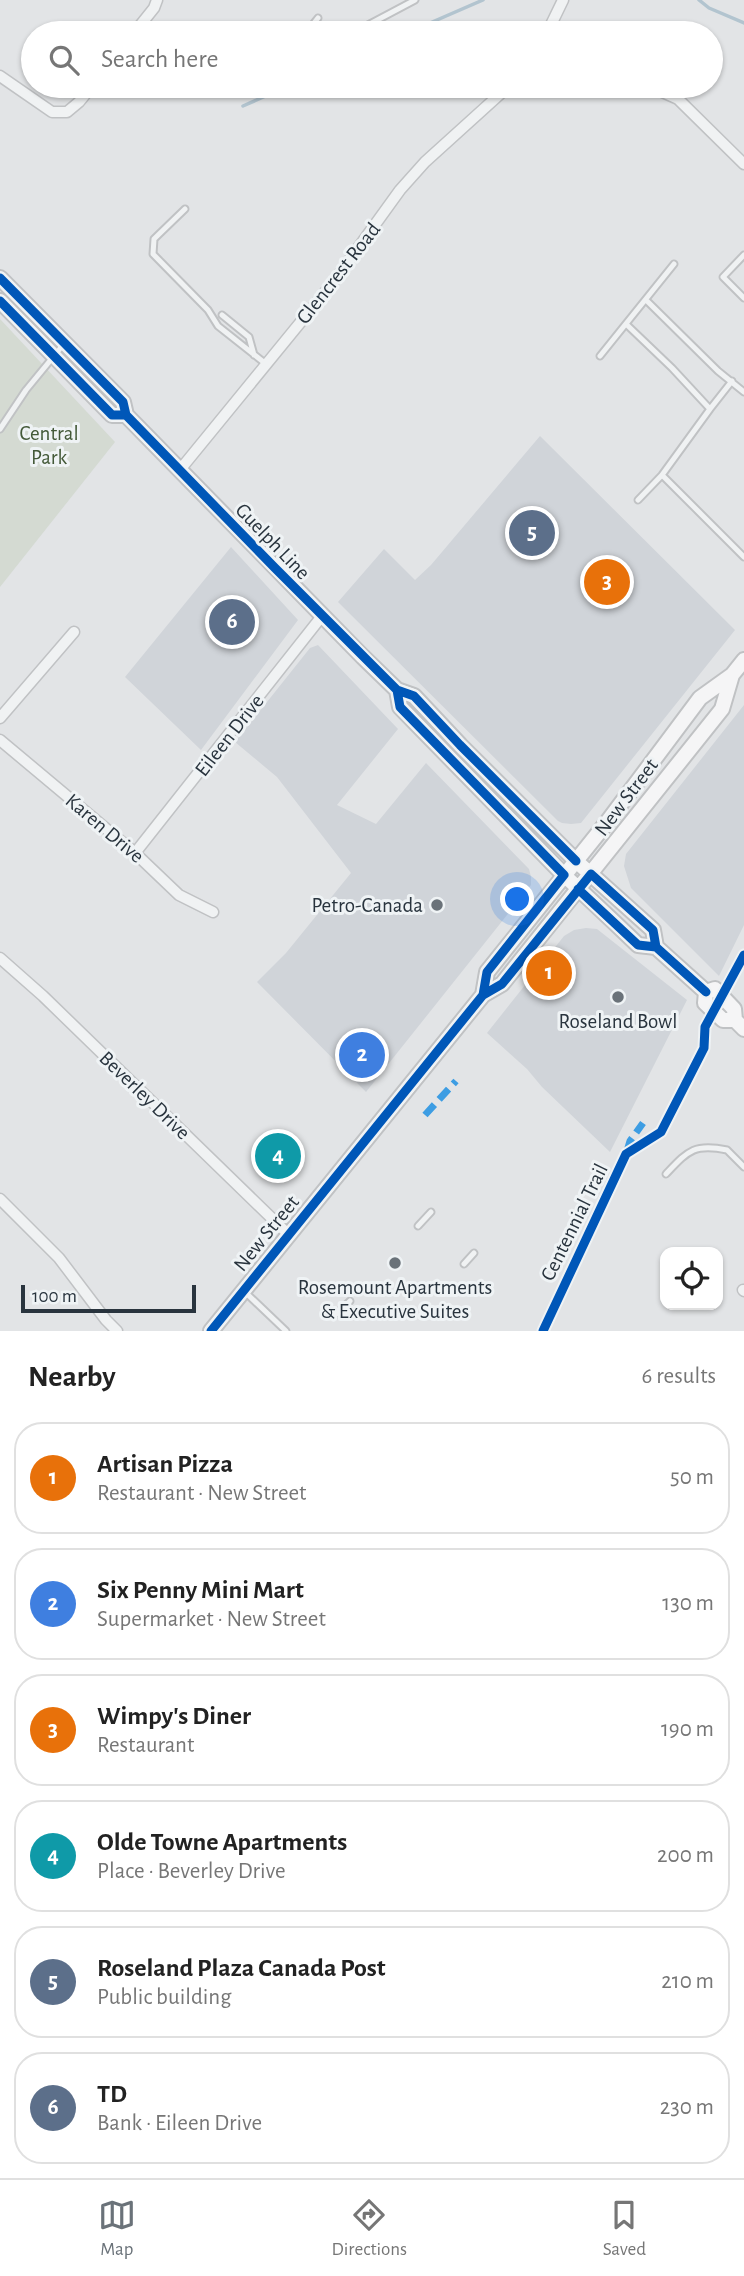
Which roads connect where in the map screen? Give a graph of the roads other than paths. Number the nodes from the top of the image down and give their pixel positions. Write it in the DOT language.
graph roads {
  1 [pos="157,0"];
  2 [pos="415,0"];
  3 [pos="563,0"];
  4 [pos="318,18"];
  5 [pos="143,21"];
  6 [pos="316,21"];
  7 [pos="375,21"];
  8 [pos="553,21"];
  9 [pos="0,76"];
  10 [pos="21,91"];
  11 [pos="32,98"];
  12 [pos="82,98"];
  13 [pos="496,98"];
  14 [pos="676,98"];
  15 [pos="744,164"];
  16 [pos="185,209"];
  17 [pos="744,255"];
  18 [pos="674,264"];
  19 [pos="0,278"];
  20 [pos="744,298"];
  21 [pos="646,300"];
  22 [pos="0,301"];
  23 [pos="222,315"];
  24 [pos="626,324"];
  25 [pos="59,350"];
  26 [pos="254,355"];
  27 [pos="600,356"];
  28 [pos="266,364"];
  29 [pos="732,381"];
  30 [pos="744,392"];
  31 [pos="710,410"];
  32 [pos="0,429"];
  33 [pos="179,471"];
  34 [pos="662,475"];
  35 [pos="638,500"];
  36 [pos="744,557"];
  37 [pos="323,616"];
  38 [pos="74,632"];
  39 [pos="744,660"];
  40 [pos="732,675"];
  41 [pos="397,690"];
  42 [pos="0,718"];
  43 [pos="0,740"];
  44 [pos="135,853"];
  45 [pos="576,861"];
  46 [pos="591,874"];
  47 [pos="564,875"];
  48 [pos="578,889"];
  49 [pos="213,912"];
  50 [pos="656,947"];
  51 [pos="0,958"];
  52 [pos="483,995"];
  53 [pos="739,1025"];
  54 [pos="744,1167"];
  55 [pos="666,1174"];
  56 [pos="0,1199"];
  57 [pos="431,1212"];
  58 [pos="418,1226"];
  59 [pos="288,1234"];
  60 [pos="474,1253"];
  61 [pos="464,1264"];
  62 [pos="243,1290"];
  63 [pos="350,1301"];
  64 [pos="334,1316"];
  65 [pos="117,1331"];
  66 [pos="211,1331"];
  67 [pos="286,1331"];
  1 -- 5 [label="street"];
  2 -- 7 [label="lane"];
  3 -- 8 [label="street"];
  4 -- 6 [label="lane"];
  9 -- 10 [label="street"];
  11 -- 12 [label="street"];
  13 -- 28 [label="street, Glencrest Road"];
  14 -- 15 [label="street"];
  16 -- 26 [label="lane"];
  17 -- 20 [label="lane"];
  18 -- 21 [label="lane"];
  19 -- 25 [label="main road, Guelph Line"];
  21 -- 24 [label="lane"];
  21 -- 29 [label="lane"];
  22 -- 25 [label="main road, Guelph Line"];
  23 -- 26 [label="lane"];
  24 -- 27 [label="lane"];
  24 -- 31 [label="lane"];
  25 -- 32 [label="lane"];
  25 -- 33 [label="main road, Guelph Line"];
  26 -- 28 [label="lane"];
  28 -- 33 [label="street, Glencrest Road"];
  29 -- 30 [label="lane"];
  29 -- 31 [label="lane"];
  31 -- 34 [label="lane"];
  33 -- 37 [label="main road, Guelph Line"];
  34 -- 35 [label="lane"];
  34 -- 36 [label="lane"];
  37 -- 41 [label="main road, Guelph Line"];
  37 -- 44 [label="street, Eileen Drive"];
  38 -- 42 [label="street"];
  39 -- 40 [label="main road, New Street"];
  40 -- 45 [label="main road, New Street"];
  40 -- 46 [label="main road, New Street"];
  41 -- 45 [label="main road, Guelph Line"];
  41 -- 47 [label="main road, Guelph Line"];
  43 -- 44 [label="street, Karen Drive"];
  44 -- 49 [label="street, Karen Drive"];
  45 -- 46 [label="main road, Guelph Line"];
  45 -- 47 [label="main road, New Street"];
  46 -- 48 [label="main road, New Street"];
  46 -- 50 [label="main road, Guelph Line"];
  47 -- 48 [label="main road, Guelph Line"];
  47 -- 52 [label="main road, New Street"];
  48 -- 50 [label="main road, Guelph Line"];
  48 -- 52 [label="main road, New Street"];
  50 -- 53 [label="main road, Guelph Line"];
  51 -- 59 [label="street, Beverley Drive"];
  52 -- 59 [label="main road, New Street"];
  54 -- 55 [label="lane"];
  56 -- 65 [label="street"];
  57 -- 58 [label="lane"];
  59 -- 62 [label="main road, New Street"];
  60 -- 61 [label="lane"];
  62 -- 66 [label="main road, New Street"];
  62 -- 67 [label="lane"];
  63 -- 64 [label="lane"];
}
